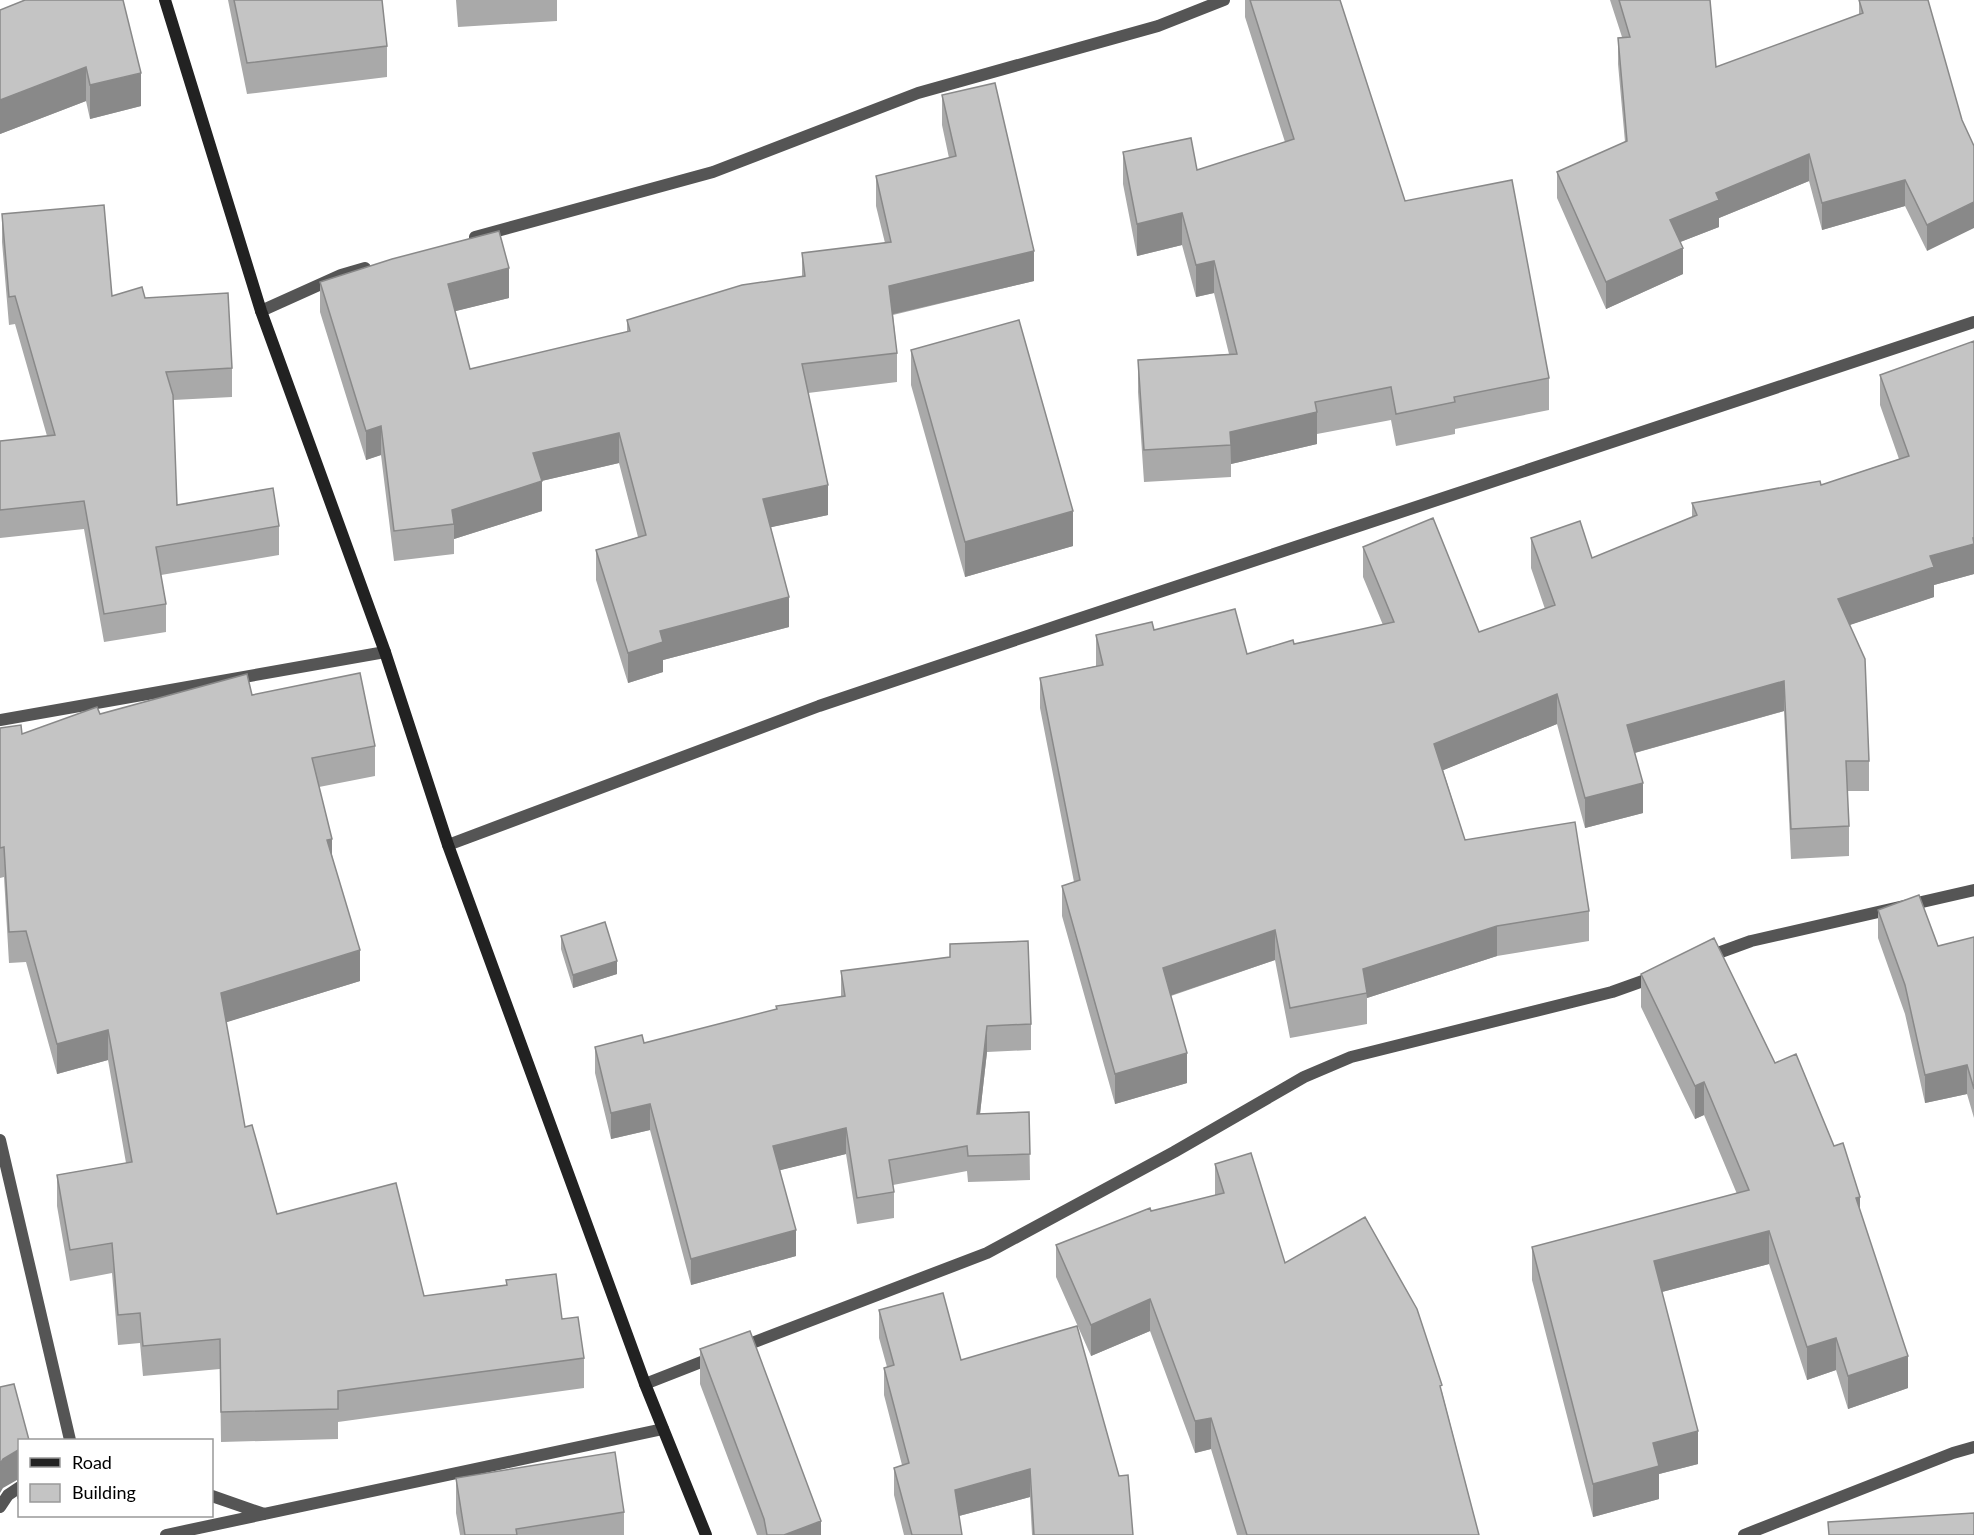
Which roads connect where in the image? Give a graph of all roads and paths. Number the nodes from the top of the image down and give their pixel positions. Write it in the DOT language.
graph roads {
  1 [pos="165,0"];
  2 [pos="1224,0"];
  3 [pos="464,240"];
  4 [pos="374,266"];
  5 [pos="261,311"];
  6 [pos="1974,322"];
  7 [pos="385,652"];
  8 [pos="0,720"];
  9 [pos="448,845"];
  10 [pos="1974,891"];
  11 [pos="1698,961"];
  12 [pos="1665,973"];
  13 [pos="0,1140"];
  14 [pos="645,1384"];
  15 [pos="663,1429"];
  16 [pos="70,1439"];
  17 [pos="1974,1447"];
  18 [pos="18,1488"];
  19 [pos="213,1497"];
  20 [pos="0,1507"];
  21 [pos="265,1514"];
  22 [pos="166,1535"];
  23 [pos="706,1535"];
  24 [pos="1744,1535"];
  1 -- 5 [label="street"];
  2 -- 3 [label="street"];
  4 -- 5 [label="street"];
  5 -- 7 [label="street"];
  6 -- 9 [label="street"];
  7 -- 8 [label="street"];
  7 -- 9 [label="street"];
  9 -- 14 [label="street"];
  10 -- 11 [label="street"];
  12 -- 14 [label="street"];
  13 -- 16 [label="street"];
  14 -- 15 [label="street"];
  15 -- 21 [label="street"];
  15 -- 23 [label="street"];
  17 -- 24 [label="street"];
  18 -- 20 [label="street"];
  19 -- 21 [label="street"];
  21 -- 22 [label="street"];
}
